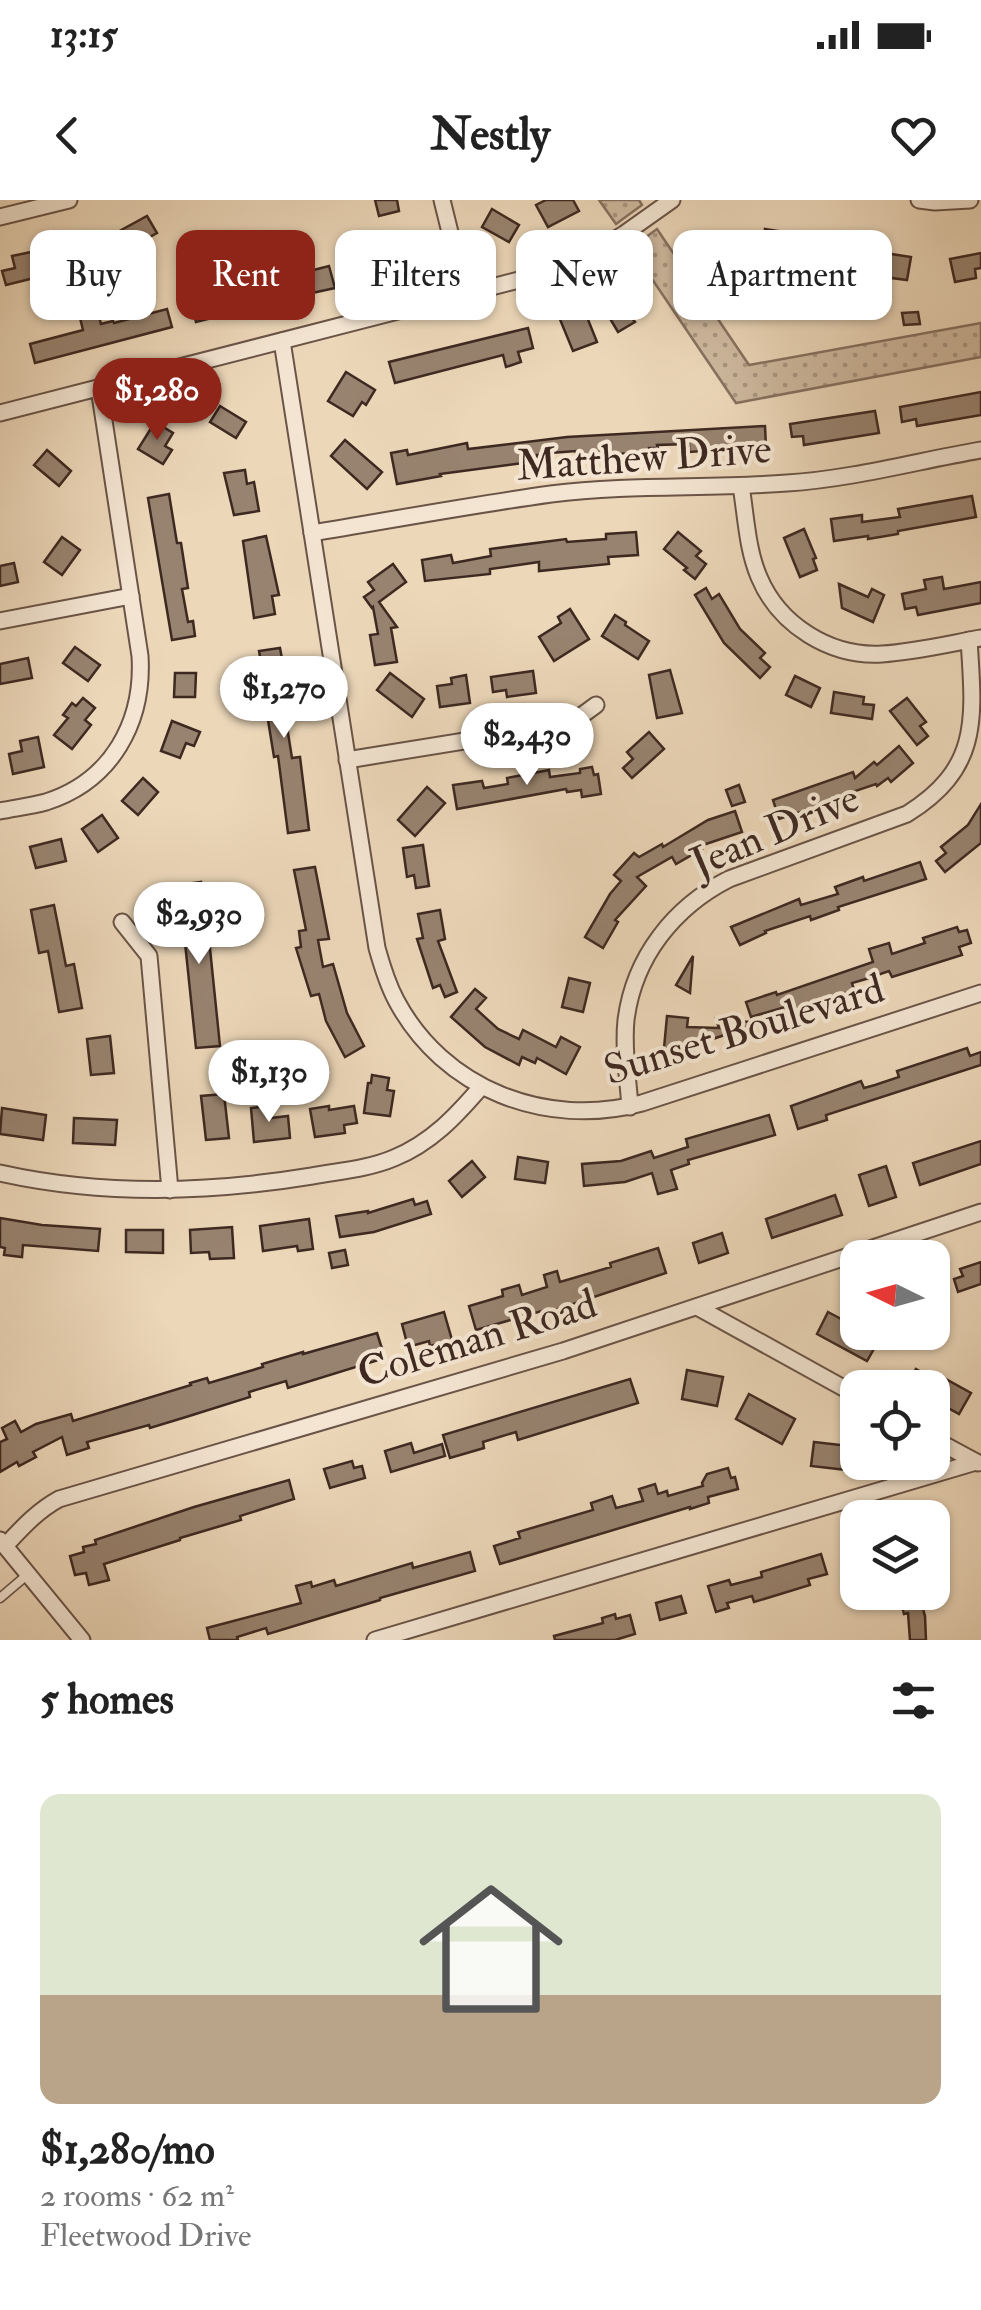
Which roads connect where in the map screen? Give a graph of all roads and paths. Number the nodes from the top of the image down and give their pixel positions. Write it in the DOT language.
graph roads {
  1 [pos="68,200"];
  2 [pos="442,200"];
  3 [pos="672,200"];
  4 [pos="919,200"];
  5 [pos="970,200"];
  6 [pos="0,218"];
  7 [pos="450,230"];
  8 [pos="496,285"];
  9 [pos="360,320"];
  10 [pos="282,340"];
  11 [pos="99,388"];
  12 [pos="0,413"];
  13 [pos="981,450"];
  14 [pos="741,486"];
  15 [pos="312,534"];
  16 [pos="131,596"];
  17 [pos="0,621"];
  18 [pos="975,639"];
  19 [pos="596,705"];
  20 [pos="347,760"];
  21 [pos="0,811"];
  22 [pos="122,922"];
  23 [pos="981,993"];
  24 [pos="481,1087"];
  25 [pos="630,1107"];
  26 [pos="0,1173"];
  27 [pos="170,1190"];
  28 [pos="981,1212"];
  29 [pos="697,1306"];
  30 [pos="840,1386"];
  31 [pos="950,1448"];
  32 [pos="979,1463"];
  33 [pos="2,1543"];
  34 [pos="28,1574"];
  35 [pos="0,1598"];
  36 [pos="82,1640"];
  37 [pos="376,1640"];
  1 -- 6 [label="street"];
  2 -- 7 [label="street"];
  3 -- 8 [label="street"];
  4 -- 5 [label="street"];
  9 -- 10 [label="street"];
  10 -- 11 [label="street"];
  10 -- 15 [label="street, Sunset Boulevard"];
  11 -- 12 [label="street"];
  11 -- 16 [label="street"];
  13 -- 14 [label="street, Matthew Drive"];
  14 -- 15 [label="street, Matthew Drive"];
  14 -- 18 [label="street"];
  15 -- 20 [label="street, Sunset Boulevard"];
  16 -- 17 [label="street"];
  16 -- 21 [label="street"];
  18 -- 25 [label="street, Jean Drive"];
  19 -- 20 [label="street"];
  20 -- 24 [label="street, Sunset Boulevard"];
  22 -- 27 [label="street"];
  23 -- 25 [label="street, Sunset Boulevard"];
  24 -- 25 [label="street, Sunset Boulevard"];
  24 -- 27 [label="street"];
  26 -- 27 [label="street"];
  28 -- 29 [label="street, Coleman Road"];
  29 -- 30 [label="street"];
  29 -- 33 [label="street, Coleman Road"];
  31 -- 32 [label="street"];
  32 -- 37 [label="street"];
  33 -- 34 [label="street"];
  34 -- 35 [label="lane"];
  34 -- 36 [label="street"];
}
